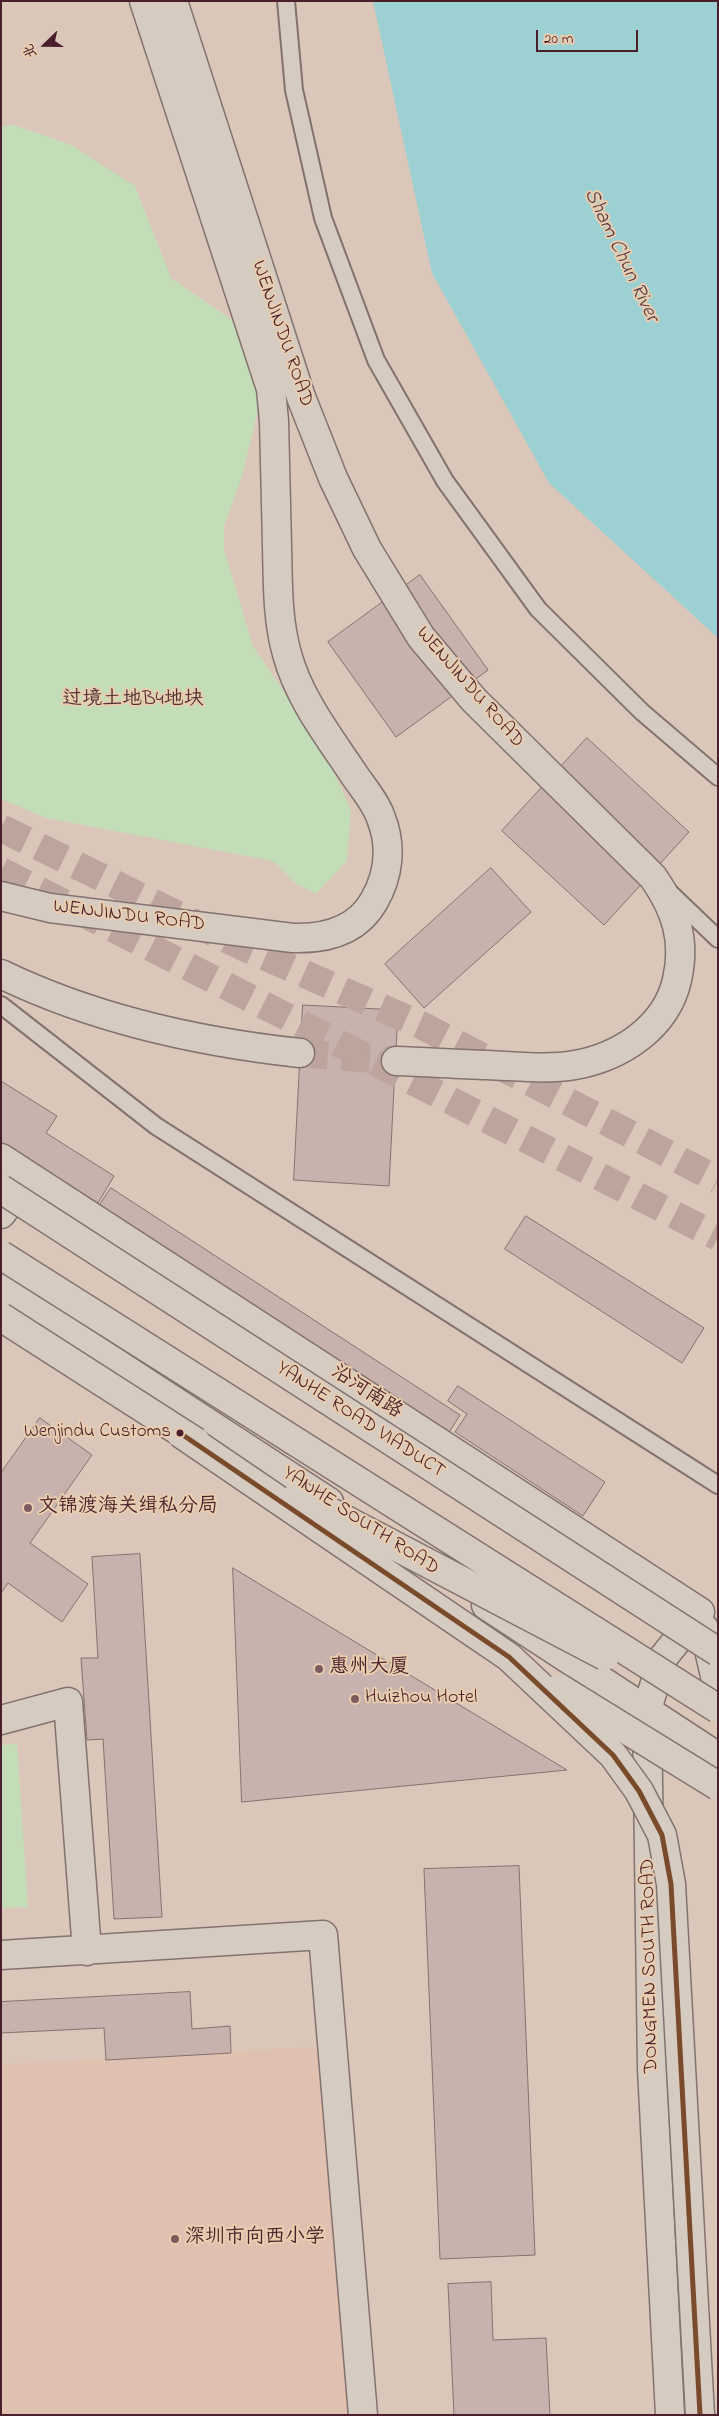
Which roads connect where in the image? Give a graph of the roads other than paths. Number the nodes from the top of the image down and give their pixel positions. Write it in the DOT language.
graph roads {
  1 [pos="144,1"];
  2 [pos="173,1"];
  3 [pos="286,1"];
  4 [pos="718,777"];
  5 [pos="653,877"];
  6 [pos="1,896"];
  7 [pos="718,939"];
  8 [pos="1,974"];
  9 [pos="1,1005"];
  10 [pos="300,1054"];
  11 [pos="396,1061"];
  12 [pos="1,1158"];
  13 [pos="30,1176"];
  14 [pos="1,1189"];
  15 [pos="1,1214"];
  16 [pos="1,1255"];
  17 [pos="1,1288"];
  18 [pos="1,1317"];
  19 [pos="180,1433"];
  20 [pos="718,1485"];
  21 [pos="700,1612"];
  22 [pos="718,1652"];
  23 [pos="509,1657"];
  24 [pos="718,1690"];
  25 [pos="718,1709"];
  26 [pos="647,1710"];
  27 [pos="718,1715"];
  28 [pos="1,1720"];
  29 [pos="718,1757"];
  30 [pos="718,1786"];
  31 [pos="87,1951"];
  32 [pos="1,1955"];
  33 [pos="363,2415"];
  34 [pos="670,2415"];
  35 [pos="700,2415"];
  1 -- 6 [label="main road, WENJINDU ROAD"];
  2 -- 5 [label="main road, WENJINDU ROAD"];
  3 -- 4 [label="lane"];
  5 -- 7 [label="lane"];
  5 -- 11 [label="main road, WENJINDU ROAD"];
  8 -- 10 [label="main road"];
  9 -- 20 [label="lane"];
  12 -- 13 [label="main road"];
  13 -- 15 [label="main road"];
  13 -- 21 [label="main road, 沿河南路"];
  14 -- 22 [label="main road, YANHE ROAD VIADUCT, bridge"];
  16 -- 25 [label="main road, bridge"];
  17 -- 26 [label="main road, YANHE SOUTH ROAD"];
  18 -- 19 [label="main road, bridge"];
  19 -- 23 [label="main road, bridge"];
  19 -- 27 [label="main road, bridge"];
  21 -- 24 [label="main road"];
  21 -- 26 [label="main road, DONGMEN SOUTH ROAD"];
  23 -- 30 [label="main road, bridge"];
  23 -- 35 [label="main road, bridge"];
  26 -- 29 [label="main road, YANHE SOUTH ROAD"];
  26 -- 34 [label="main road, DONGMEN SOUTH ROAD"];
  28 -- 31 [label="main road"];
  31 -- 32 [label="main road"];
  31 -- 33 [label="main road"];
}
